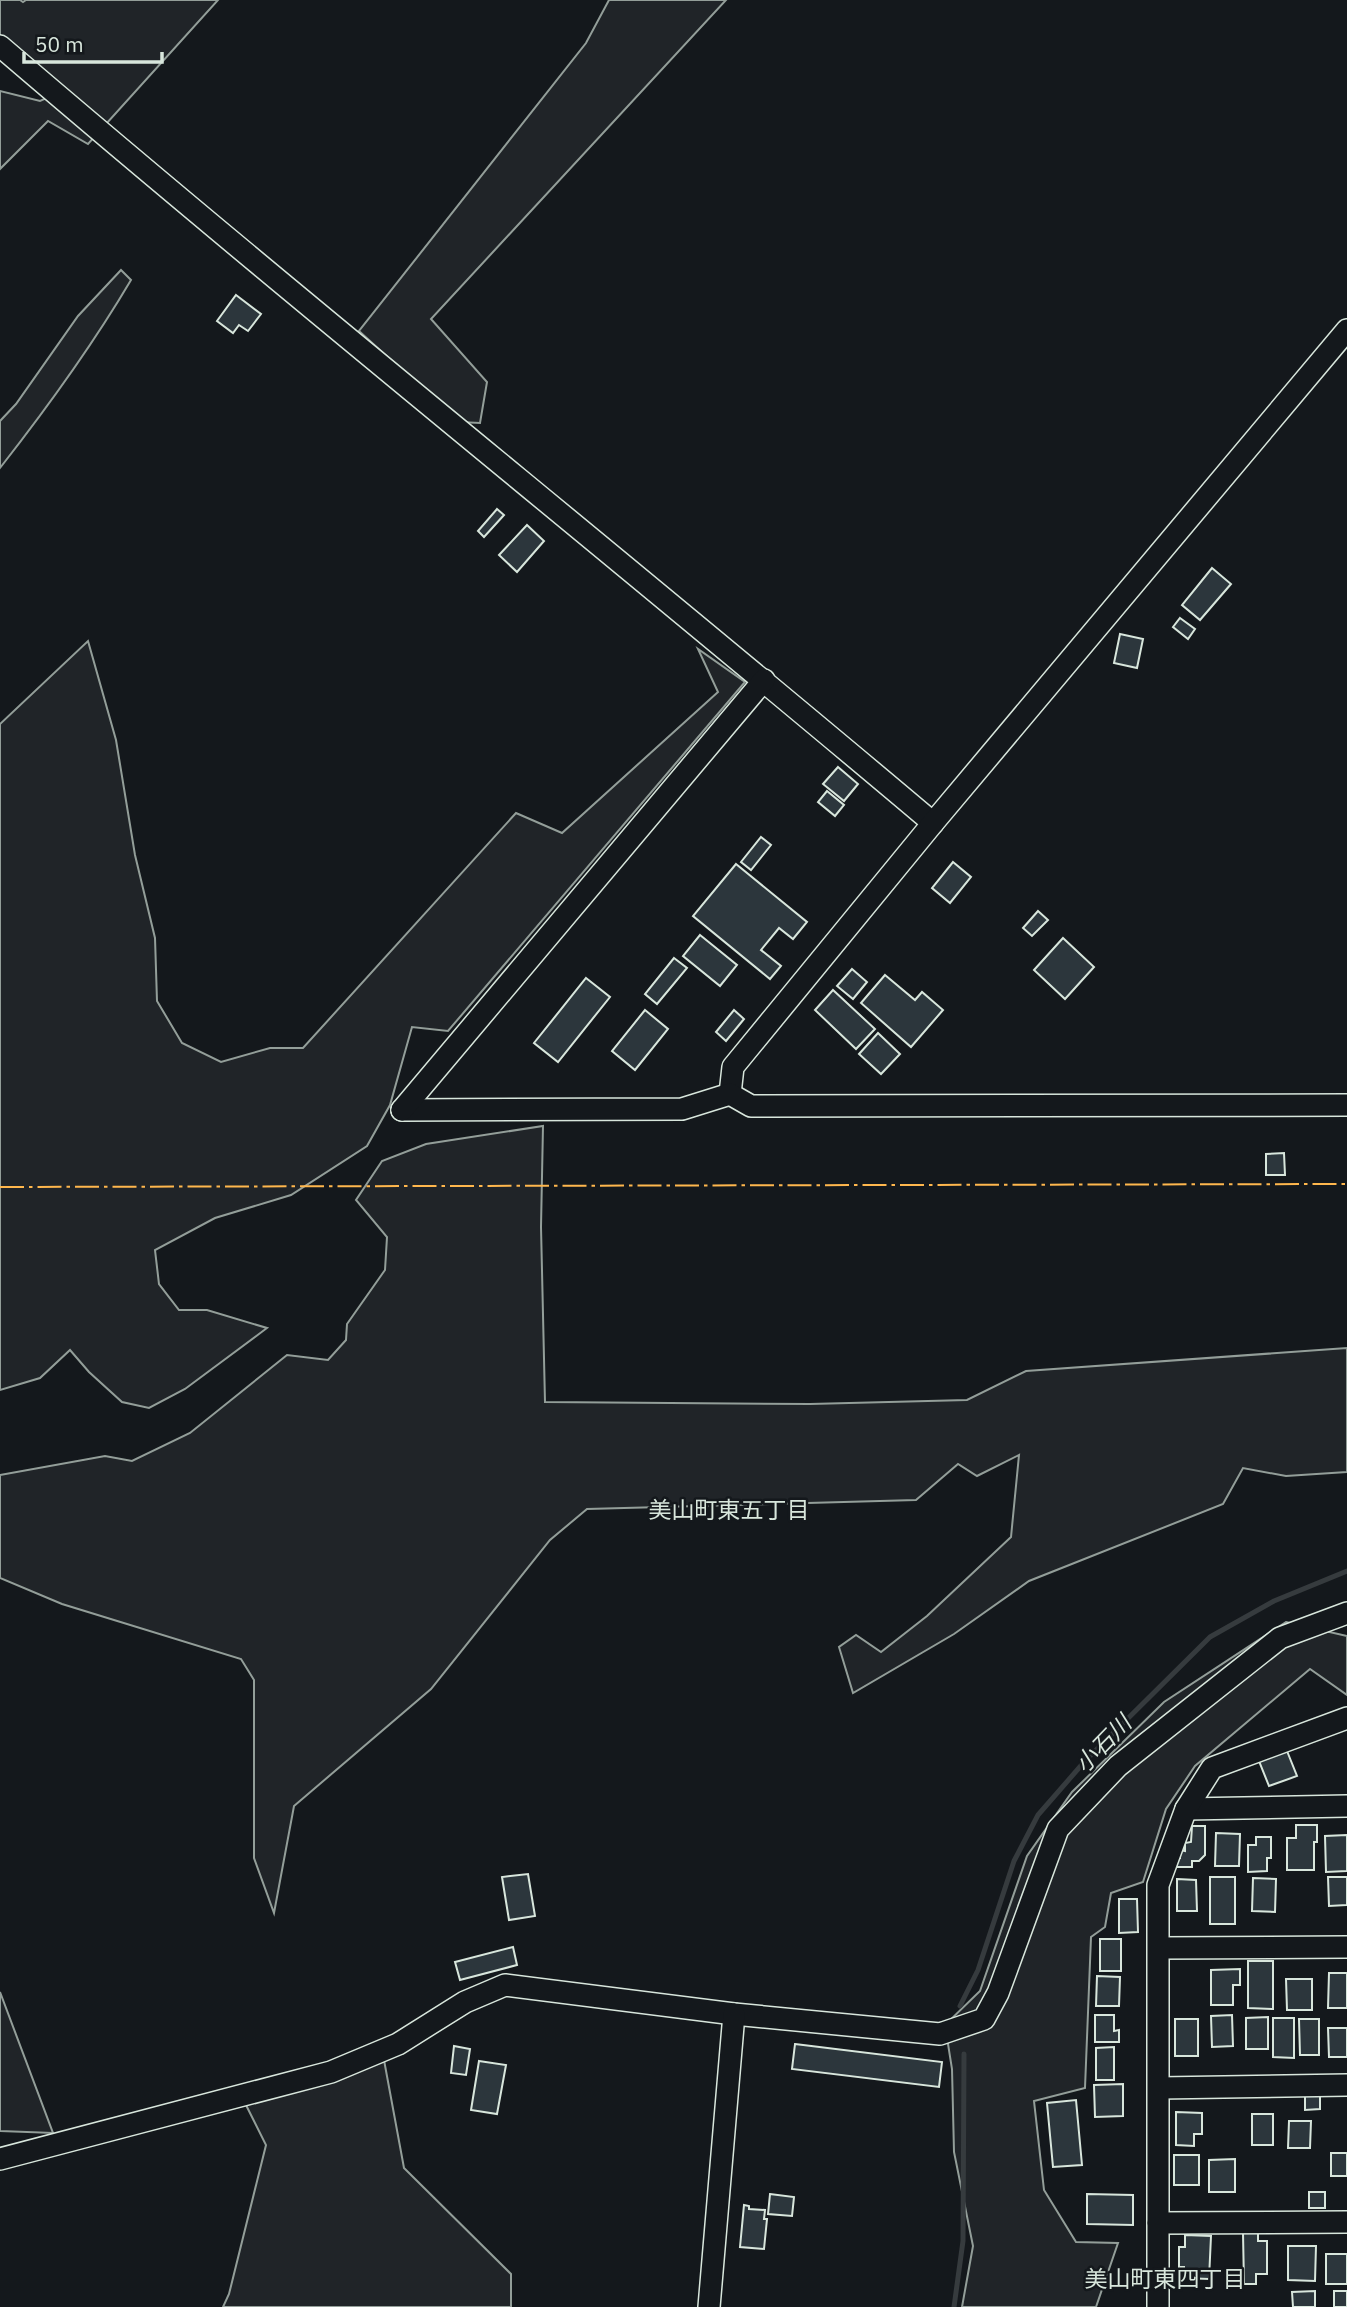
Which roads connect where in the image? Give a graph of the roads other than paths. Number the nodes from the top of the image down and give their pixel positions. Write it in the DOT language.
graph roads {
  1 [pos="0,46"];
  2 [pos="1347,330"];
  3 [pos="764,680"];
  4 [pos="933,822"];
  5 [pos="730,1094"];
  6 [pos="1347,1105"];
  7 [pos="1347,1614"];
  8 [pos="1347,1718"];
  9 [pos="1347,1806"];
  10 [pos="1186,1809"];
  11 [pos="1347,1947"];
  12 [pos="1159,1948"];
  13 [pos="734,2014"];
  14 [pos="1347,2085"];
  15 [pos="1160,2088"];
  16 [pos="0,2159"];
  17 [pos="1347,2222"];
  18 [pos="1158,2223"];
  19 [pos="709,2307"];
  20 [pos="1158,2307"];
  1 -- 3 [label="street"];
  2 -- 4 [label="street"];
  3 -- 4 [label="street"];
  3 -- 5 [label="street"];
  4 -- 5 [label="street"];
  5 -- 6 [label="street"];
  7 -- 13 [label="street"];
  8 -- 10 [label="street"];
  9 -- 10 [label="street"];
  10 -- 12 [label="street"];
  11 -- 12 [label="street"];
  12 -- 15 [label="street"];
  13 -- 16 [label="street"];
  13 -- 19 [label="street"];
  14 -- 15 [label="street"];
  15 -- 18 [label="street"];
  17 -- 18 [label="street"];
  18 -- 20 [label="street"];
}
